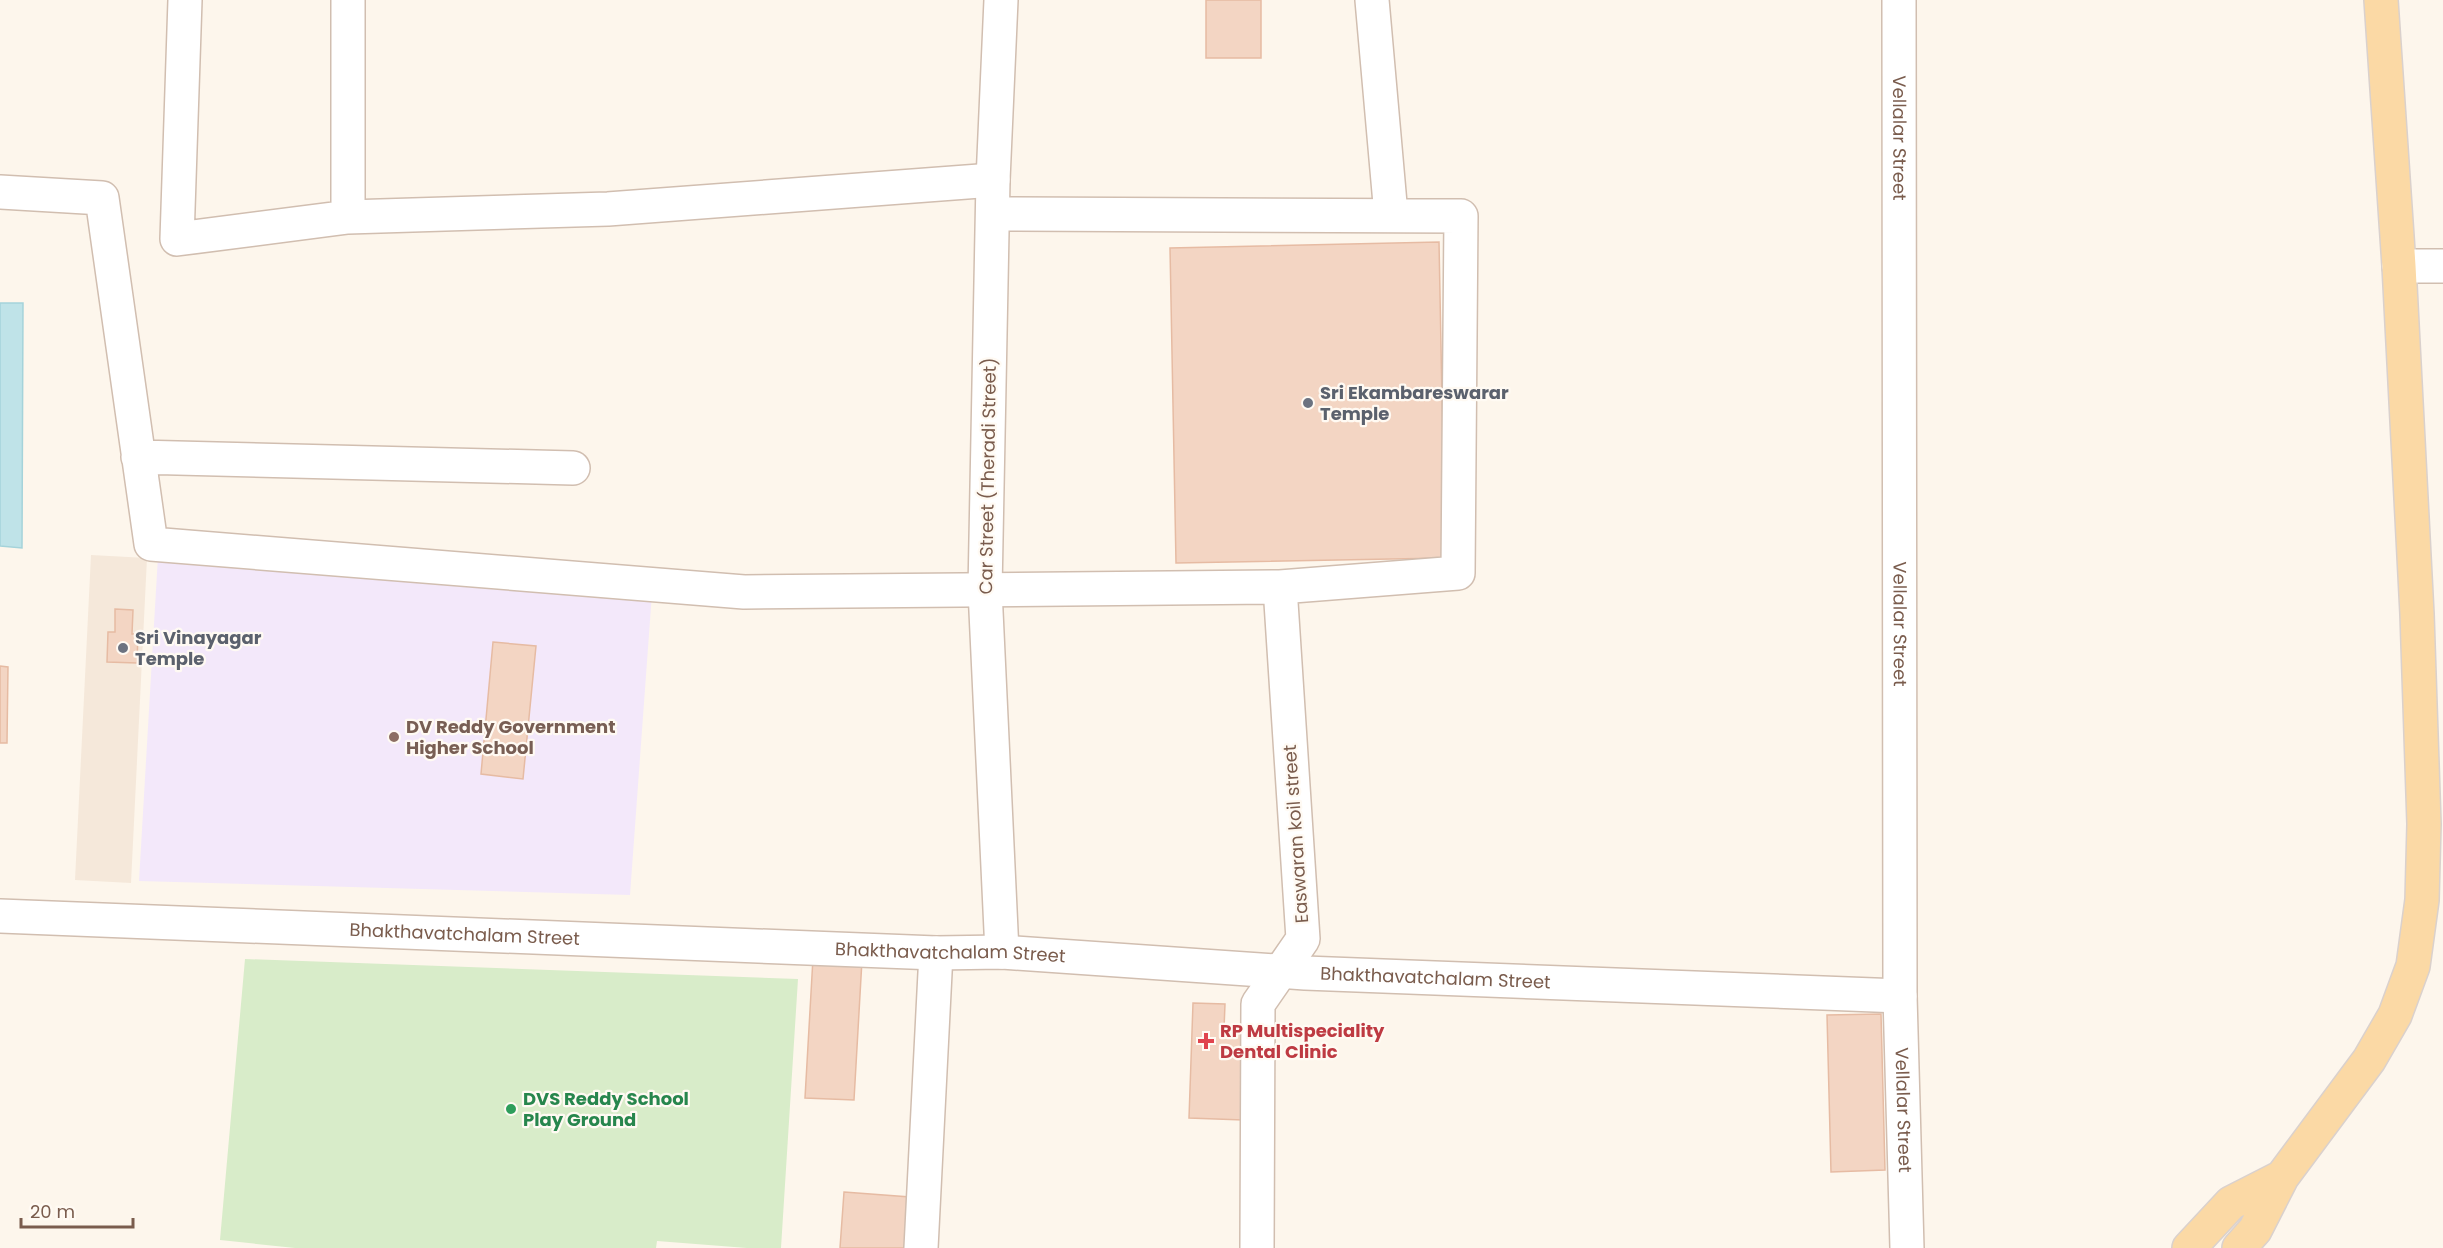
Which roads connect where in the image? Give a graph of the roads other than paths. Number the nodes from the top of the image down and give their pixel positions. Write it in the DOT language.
graph roads {
  1 [pos="348,0"];
  2 [pos="1001,0"];
  3 [pos="1372,0"];
  4 [pos="1899,0"];
  5 [pos="2381,0"];
  6 [pos="178,1"];
  7 [pos="993,180"];
  8 [pos="0,192"];
  9 [pos="993,214"];
  10 [pos="1390,216"];
  11 [pos="348,217"];
  12 [pos="2399,266"];
  13 [pos="2443,266"];
  14 [pos="138,457"];
  15 [pos="573,468"];
  16 [pos="1280,587"];
  17 [pos="985,590"];
  18 [pos="0,916"];
  19 [pos="1002,952"];
  20 [pos="936,953"];
  21 [pos="1281,971"];
  22 [pos="1899,996"];
  23 [pos="2282,1177"];
  24 [pos="921,1248"];
  25 [pos="1257,1248"];
  26 [pos="1907,1248"];
  27 [pos="2189,1248"];
  28 [pos="2239,1248"];
  1 -- 11 [label="street"];
  2 -- 7 [label="street, Car Street (Theradi Street)"];
  3 -- 10 [label="street"];
  4 -- 22 [label="street, Vellalar Street"];
  5 -- 12 [label="main road"];
  6 -- 11 [label="street"];
  7 -- 9 [label="street, Car Street (Theradi Street)"];
  7 -- 11 [label="street"];
  8 -- 14 [label="street"];
  9 -- 10 [label="street"];
  9 -- 17 [label="street, Car Street (Theradi Street)"];
  10 -- 16 [label="street"];
  12 -- 13 [label="street"];
  12 -- 23 [label="main road"];
  14 -- 15 [label="street"];
  14 -- 17 [label="street"];
  16 -- 17 [label="street"];
  16 -- 21 [label="street, Easwaran koil street"];
  17 -- 19 [label="street, Car Street (Theradi Street)"];
  18 -- 20 [label="street, Bhakthavatchalam Street"];
  19 -- 20 [label="street, Bhakthavatchalam Street"];
  19 -- 21 [label="street, Bhakthavatchalam Street"];
  20 -- 24 [label="street"];
  21 -- 22 [label="street, Bhakthavatchalam Street"];
  21 -- 25 [label="street, Easwaran koil street"];
  22 -- 26 [label="street, Vellalar Street"];
  23 -- 27 [label="main road"];
  23 -- 28 [label="main road"];
}
